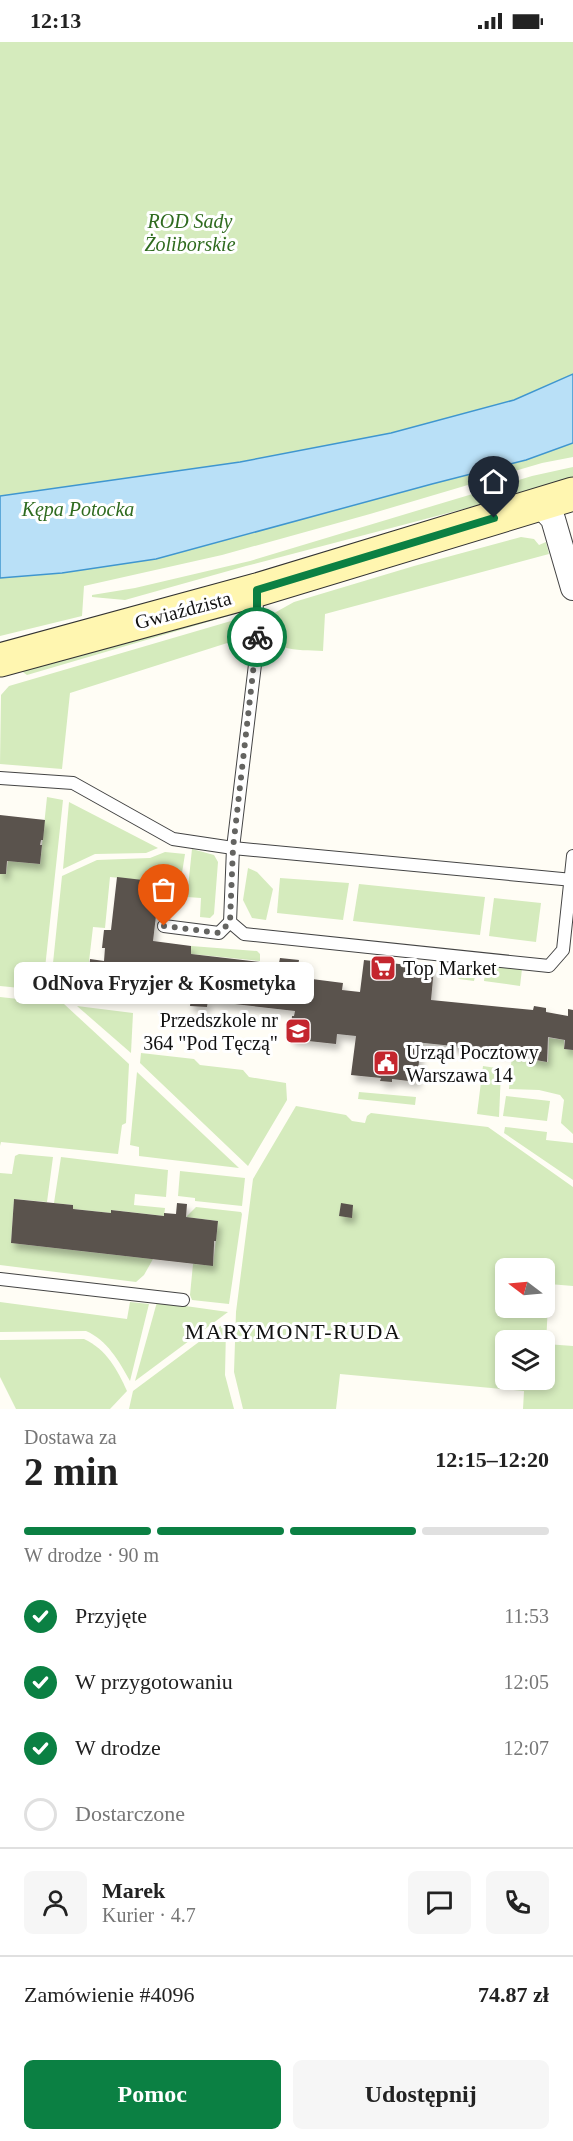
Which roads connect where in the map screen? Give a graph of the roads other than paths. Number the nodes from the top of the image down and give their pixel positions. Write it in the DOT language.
graph roads {
  1 [pos="573,494"];
  2 [pos="540,505"];
  3 [pos="573,588"];
  4 [pos="257,590"];
  5 [pos="0,660"];
  6 [pos="0,778"];
  7 [pos="233,848"];
  8 [pos="573,856"];
  9 [pos="572,880"];
  10 [pos="230,922"];
  11 [pos="164,926"];
  12 [pos="0,1279"];
  13 [pos="183,1300"];
  1 -- 2 [label="street, Gwiaździsta"];
  2 -- 3 [label="street"];
  2 -- 4 [label="street, Gwiaździsta"];
  4 -- 5 [label="street, Gwiaździsta"];
  4 -- 7 [label="lane"];
  6 -- 7 [label="lane"];
  7 -- 9 [label="lane"];
  7 -- 10 [label="lane"];
  8 -- 9 [label="lane"];
  9 -- 10 [label="lane"];
  10 -- 11 [label="lane"];
  12 -- 13 [label="lane"];
}
